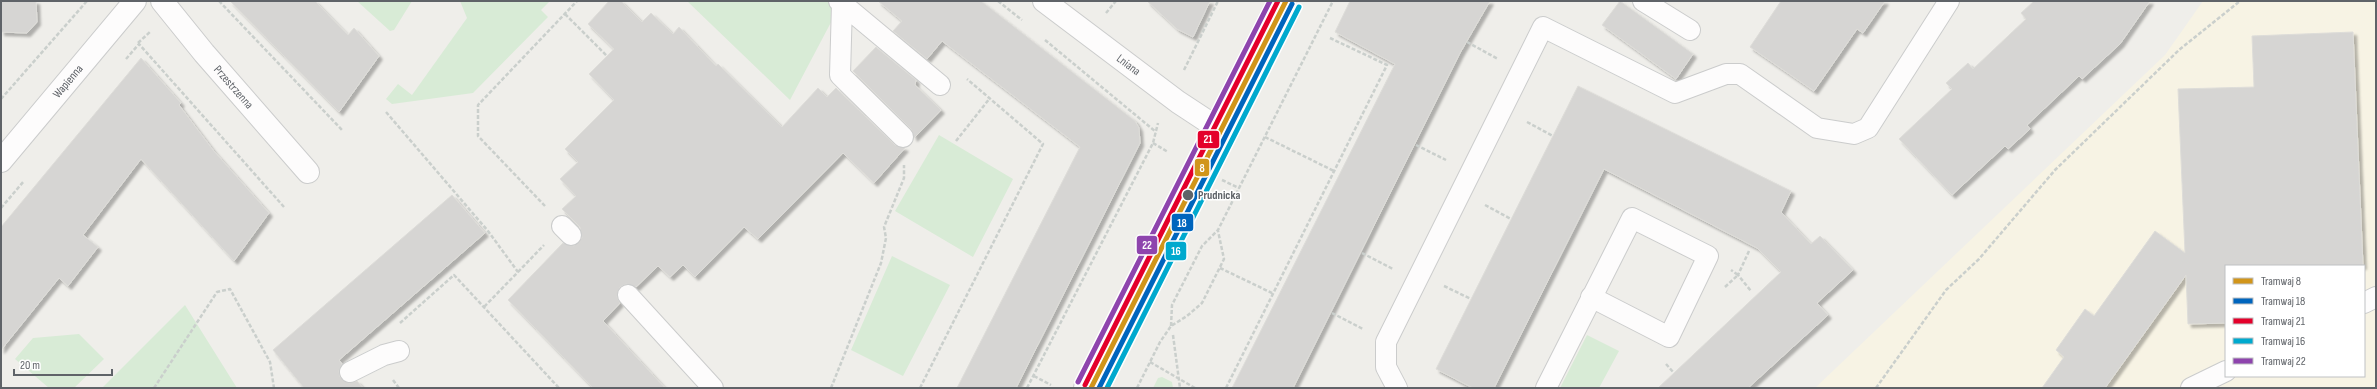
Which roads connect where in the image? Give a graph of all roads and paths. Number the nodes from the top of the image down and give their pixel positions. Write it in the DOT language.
graph roads {
  1 [pos="87,1"];
  2 [pos="135,1"];
  3 [pos="162,1"];
  4 [pos="219,1"];
  5 [pos="577,1"];
  6 [pos="998,1"];
  7 [pos="1044,1"];
  8 [pos="1116,1"];
  9 [pos="1218,1"];
  10 [pos="1279,1"];
  11 [pos="1333,1"];
  12 [pos="1643,1"];
  13 [pos="1949,1"];
  14 [pos="2240,1"];
  15 [pos="841,3"];
  16 [pos="565,14"];
  17 [pos="1104,15"];
  18 [pos="1025,23"];
  19 [pos="1690,30"];
  20 [pos="1042,38"];
  21 [pos="1330,38"];
  22 [pos="1467,42"];
  23 [pos="607,56"];
  24 [pos="123,62"];
  25 [pos="1521,71"];
  26 [pos="1181,75"];
  27 [pos="966,77"];
  28 [pos="940,85"];
  29 [pos="990,98"];
  30 [pos="1,99"];
  31 [pos="386,112"];
  32 [pos="1160,117"];
  33 [pos="1216,127"];
  34 [pos="343,131"];
  35 [pos="1156,132"];
  36 [pos="903,137"];
  37 [pos="1265,137"];
  38 [pos="956,141"];
  39 [pos="1153,143"];
  40 [pos="1416,145"];
  41 [pos="1168,152"];
  42 [pos="1,161"];
  43 [pos="1334,171"];
  44 [pos="308,172"];
  45 [pos="1470,172"];
  46 [pos="26,178"];
  47 [pos="1222,180"];
  48 [pos="1239,188"];
  49 [pos="284,207"];
  50 [pos="1,208"];
  51 [pos="561,224"];
  52 [pos="1218,230"];
  53 [pos="542,248"];
  54 [pos="1749,251"];
  55 [pos="1362,253"];
  56 [pos="1220,268"];
  57 [pos="518,272"];
  58 [pos="1416,282"];
  59 [pos="1751,291"];
  60 [pos="1272,293"];
  61 [pos="628,295"];
  62 [pos="1591,297"];
  63 [pos="2376,297"];
  64 [pos="2365,302"];
  65 [pos="483,308"];
  66 [pos="1332,313"];
  67 [pos="1171,326"];
  68 [pos="1173,335"];
  69 [pos="1386,342"];
  70 [pos="399,352"];
  71 [pos="376,359"];
  72 [pos="1150,362"];
  73 [pos="2225,371"];
  74 [pos="350,372"];
  75 [pos="1034,376"];
  76 [pos="1179,378"];
  77 [pos="1051,385"];
  78 [pos="154,388"];
  79 [pos="274,388"];
  80 [pos="399,388"];
  81 [pos="559,388"];
  82 [pos="713,388"];
  83 [pos="831,388"];
  84 [pos="920,388"];
  85 [pos="1027,388"];
  86 [pos="1085,388"];
  87 [pos="1137,388"];
  88 [pos="1180,388"];
  89 [pos="1196,388"];
  90 [pos="1226,388"];
  91 [pos="1397,388"];
  92 [pos="1546,388"];
  93 [pos="1876,388"];
  94 [pos="2191,388"];
  1 -- 30 [label="path"];
  2 -- 42 [label="street, Wapienna"];
  3 -- 44 [label="street, Przestrzenna"];
  4 -- 34 [label="path"];
  5 -- 16 [label="path"];
  6 -- 18 [label="path"];
  7 -- 33 [label="street, Lniana"];
  8 -- 17 [label="path"];
  9 -- 26 [label="path"];
  10 -- 33 [label="street"];
  11 -- 37 [label="path"];
  12 -- 19 [label="lane"];
  13 -- 25 [label="lane"];
  14 -- 93 [label="path"];
  15 -- 28 [label="lane"];
  15 -- 36 [label="lane"];
  16 -- 23 [label="path"];
  16 -- 51 [label="path"];
  20 -- 35 [label="path"];
  21 -- 43 [label="path"];
  22 -- 25 [label="path"];
  24 -- 49 [label="path"];
  25 -- 45 [label="lane"];
  27 -- 29 [label="path"];
  29 -- 38 [label="path"];
  29 -- 84 [label="path"];
  31 -- 57 [label="path"];
  32 -- 35 [label="path"];
  33 -- 86 [label="street"];
  35 -- 39 [label="path"];
  36 -- 83 [label="path"];
  37 -- 43 [label="path"];
  37 -- 48 [label="path"];
  39 -- 41 [label="path"];
  39 -- 75 [label="path"];
  40 -- 45 [label="path"];
  43 -- 60 [label="path"];
  45 -- 58 [label="lane"];
  46 -- 50 [label="path"];
  47 -- 48 [label="path"];
  48 -- 52 [label="path"];
  52 -- 56 [label="path"];
  52 -- 67 [label="path"];
  53 -- 57 [label="path"];
  54 -- 59 [label="path"];
  55 -- 58 [label="path"];
  56 -- 60 [label="path"];
  56 -- 67 [label="path"];
  57 -- 65 [label="path"];
  58 -- 69 [label="lane"];
  60 -- 90 [label="path"];
  61 -- 82 [label="lane"];
  62 -- 62 [label="lane"];
  62 -- 92 [label="lane"];
  63 -- 64 [label="lane"];
  65 -- 71 [label="path"];
  65 -- 81 [label="path"];
  66 -- 69 [label="path"];
  67 -- 72 [label="path"];
  68 -- 76 [label="path"];
  69 -- 91 [label="lane"];
  70 -- 71 [label="lane"];
  71 -- 74 [label="lane"];
  71 -- 80 [label="path"];
  72 -- 76 [label="path"];
  72 -- 87 [label="path"];
  73 -- 94 [label="lane"];
  75 -- 77 [label="path"];
  75 -- 85 [label="path"];
  76 -- 88 [label="path"];
  76 -- 89 [label="path"];
  78 -- 79 [label="path"];
}
